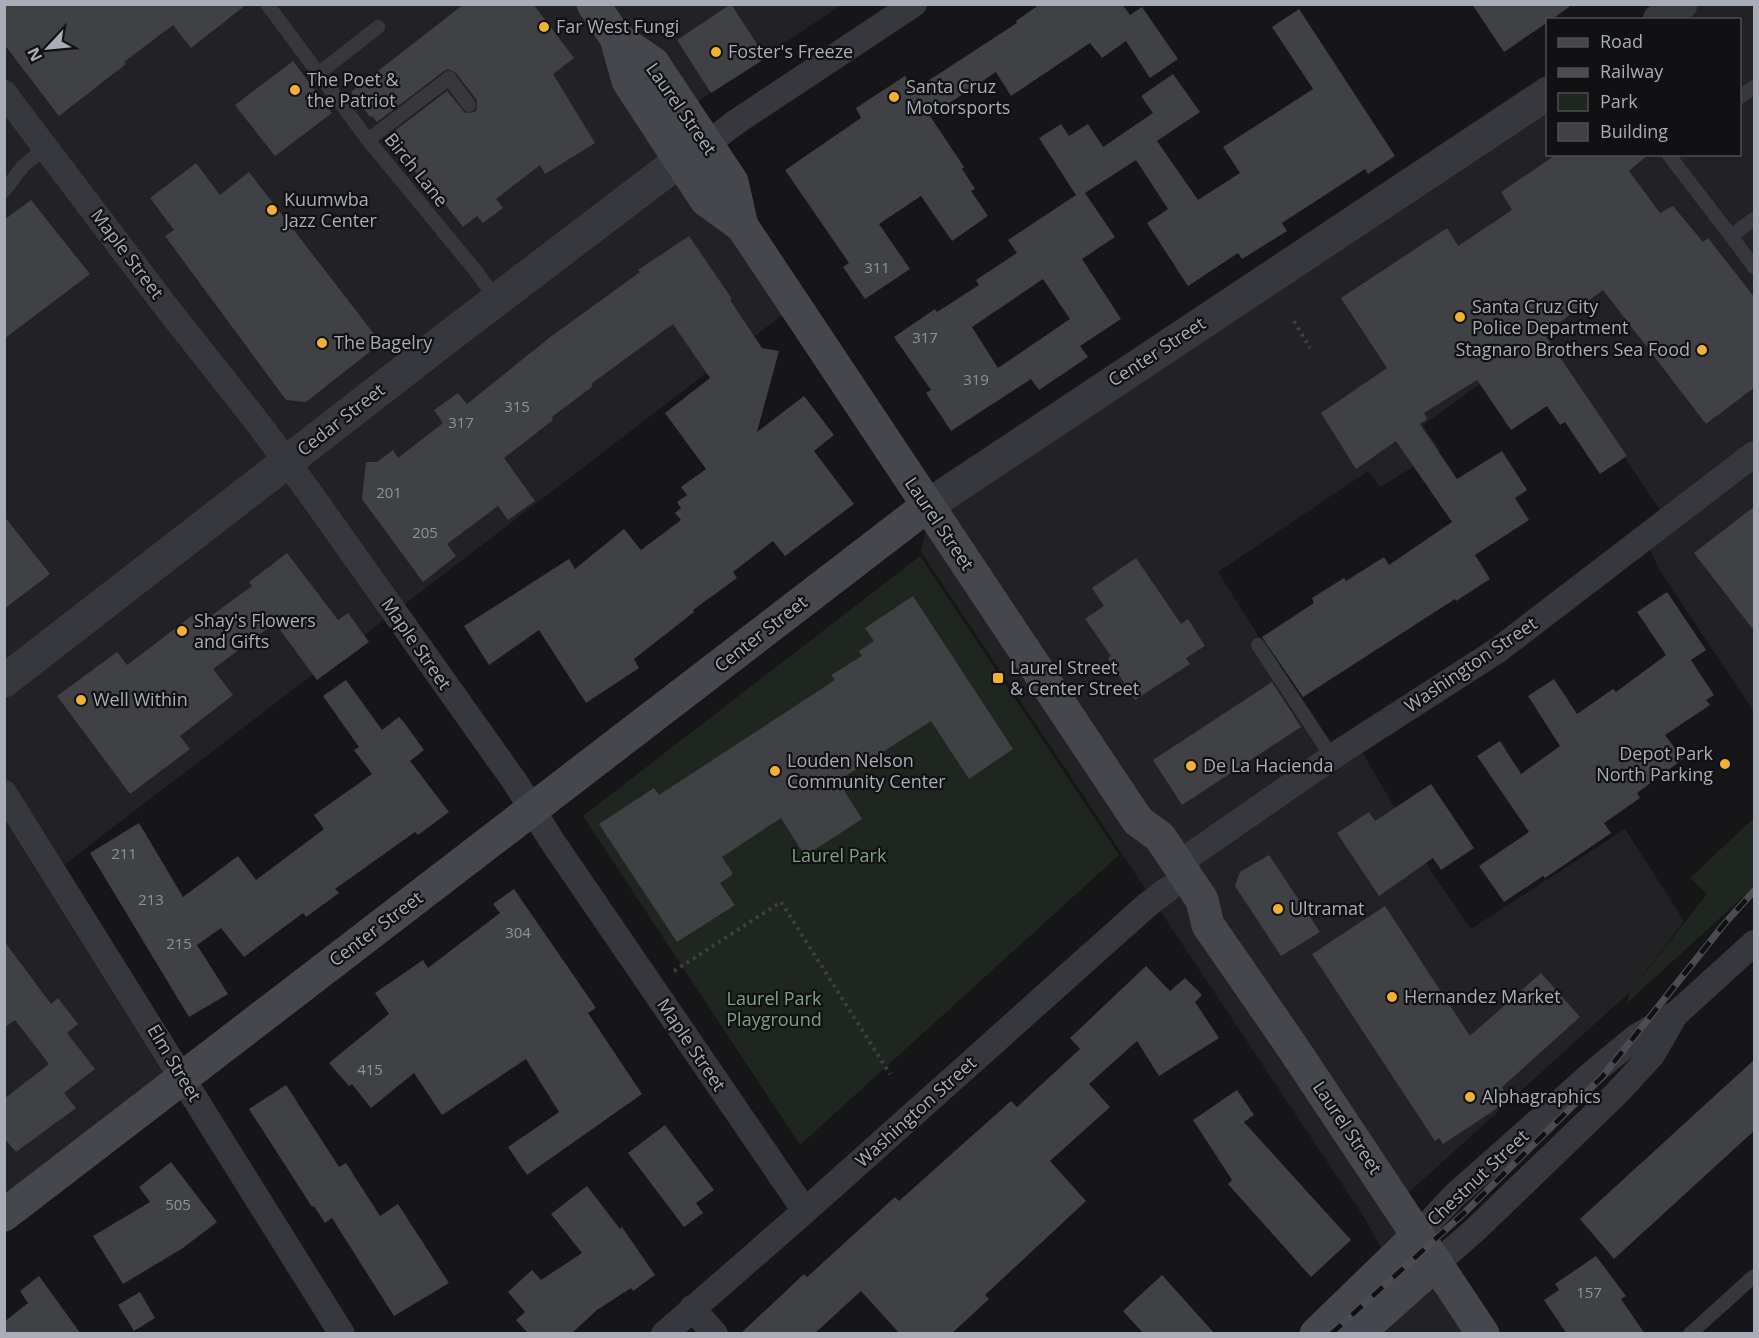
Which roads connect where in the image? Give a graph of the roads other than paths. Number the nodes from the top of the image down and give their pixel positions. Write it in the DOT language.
graph roads {
  1 [pos="267,4"];
  2 [pos="593,4"];
  3 [pos="914,4"];
  4 [pos="1681,4"];
  5 [pos="1662,18"];
  6 [pos="378,27"];
  7 [pos="318,74"];
  8 [pos="1755,87"];
  9 [pos="4,93"];
  10 [pos="1546,94"];
  11 [pos="1741,96"];
  12 [pos="469,105"];
  13 [pos="368,140"];
  14 [pos="47,147"];
  15 [pos="694,153"];
  16 [pos="1670,156"];
  17 [pos="4,191"];
  18 [pos="1755,219"];
  19 [pos="1731,236"];
  20 [pos="1755,267"];
  21 [pos="497,300"];
  22 [pos="1755,454"];
  23 [pos="286,463"];
  24 [pos="927,506"];
  25 [pos="1258,645"];
  26 [pos="4,681"];
  27 [pos="1332,757"];
  28 [pos="4,793"];
  29 [pos="533,809"];
  30 [pos="1173,876"];
  31 [pos="1755,943"];
  32 [pos="1677,1012"];
  33 [pos="183,1078"];
  34 [pos="805,1212"];
  35 [pos="4,1215"];
  36 [pos="1418,1235"];
  37 [pos="1437,1263"];
  38 [pos="1755,1276"];
  39 [pos="692,1308"];
  40 [pos="342,1334"];
  41 [pos="664,1334"];
  42 [pos="716,1334"];
  43 [pos="1316,1334"];
  44 [pos="1357,1334"];
  45 [pos="1483,1334"];
  46 [pos="1690,1334"];
  1 -- 7 [label="lane, Birch Lane"];
  2 -- 15 [label="main road, Laurel Street"];
  3 -- 15 [label="street, Cedar Street"];
  4 -- 5 [label="street"];
  6 -- 7 [label="lane"];
  7 -- 13 [label="lane, Birch Lane"];
  8 -- 11 [label="lane"];
  9 -- 14 [label="street, Maple Street"];
  10 -- 24 [label="street, Center Street"];
  12 -- 13 [label="lane"];
  13 -- 21 [label="lane, Birch Lane"];
  14 -- 17 [label="lane"];
  14 -- 23 [label="street, Maple Street"];
  15 -- 21 [label="street, Cedar Street"];
  15 -- 24 [label="main road, Laurel Street"];
  16 -- 19 [label="lane"];
  18 -- 19 [label="lane"];
  19 -- 20 [label="lane"];
  21 -- 23 [label="street, Cedar Street"];
  22 -- 27 [label="street, Washington Street"];
  23 -- 26 [label="street, Cedar Street"];
  23 -- 29 [label="street, Maple Street"];
  24 -- 29 [label="main road, Center Street"];
  24 -- 30 [label="main road, Laurel Street"];
  25 -- 27 [label="lane"];
  27 -- 30 [label="street, Washington Street"];
  28 -- 33 [label="street, Elm Street"];
  29 -- 33 [label="main road, Center Street"];
  29 -- 34 [label="street, Maple Street"];
  30 -- 34 [label="street, Washington Street"];
  30 -- 36 [label="main road, Laurel Street"];
  31 -- 32 [label="street, Chestnut Street"];
  32 -- 36 [label="street, Chestnut Street"];
  32 -- 37 [label="street, Chestnut Street"];
  33 -- 35 [label="main road, Center Street"];
  33 -- 40 [label="street, Elm Street"];
  34 -- 39 [label="street, Washington Street"];
  36 -- 37 [label="main road, Laurel Street"];
  36 -- 43 [label="main road, Chestnut Street"];
  37 -- 44 [label="main road, Chestnut Street"];
  37 -- 45 [label="main road, Laurel Street"];
  38 -- 46 [label="lane"];
  39 -- 41 [label="street, Washington Street"];
  39 -- 42 [label="street"];
}
